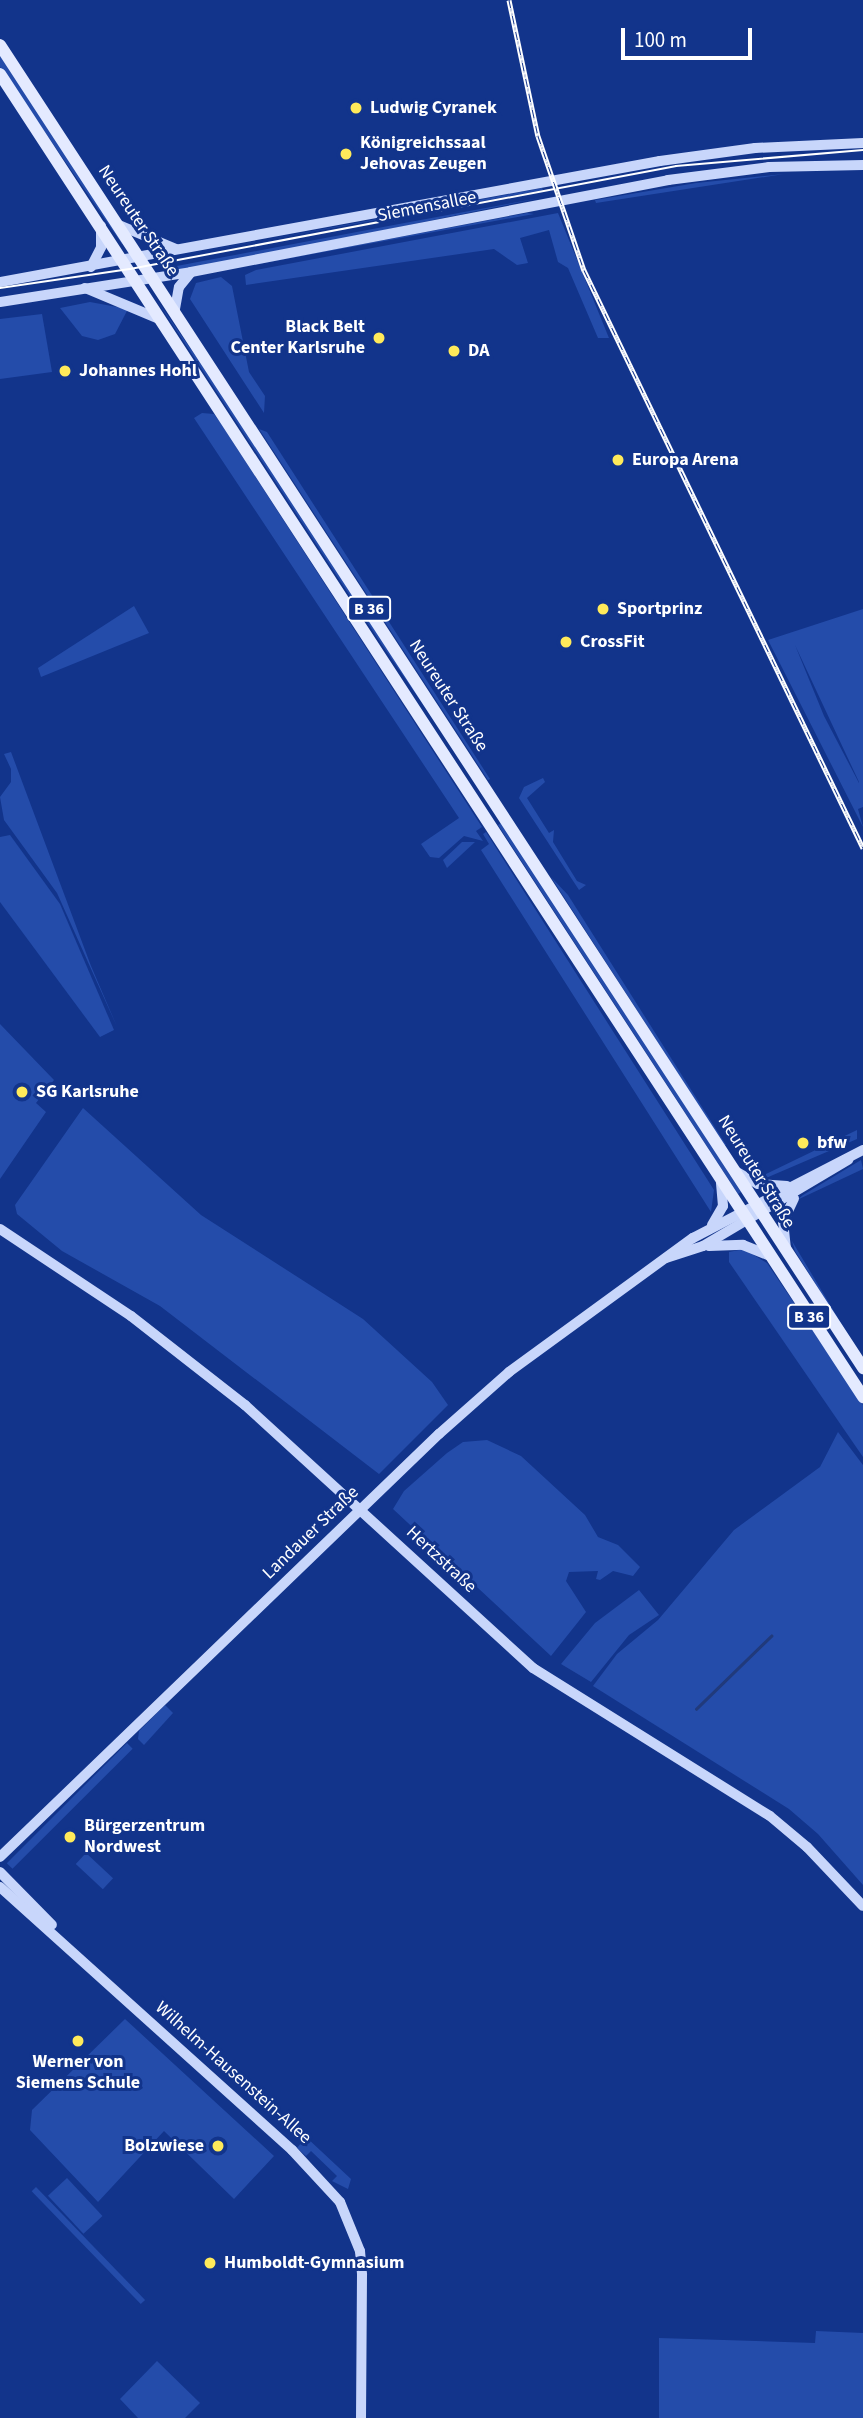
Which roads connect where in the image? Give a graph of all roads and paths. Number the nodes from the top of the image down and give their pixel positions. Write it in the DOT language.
graph roads {
  1 [pos="0,45"];
  2 [pos="0,74"];
  3 [pos="863,143"];
  4 [pos="863,165"];
  5 [pos="119,225"];
  6 [pos="101,226"];
  7 [pos="179,250"];
  8 [pos="141,258"];
  9 [pos="124,261"];
  10 [pos="91,267"];
  11 [pos="191,272"];
  12 [pos="154,278"];
  13 [pos="137,280"];
  14 [pos="0,282"];
  15 [pos="85,288"];
  16 [pos="0,302"];
  17 [pos="175,309"];
  18 [pos="164,322"];
  19 [pos="859,1152"];
  20 [pos="733,1168"];
  21 [pos="721,1182"];
  22 [pos="787,1186"];
  23 [pos="795,1195"];
  24 [pos="757,1209"];
  25 [pos="743,1216"];
  26 [pos="0,1229"];
  27 [pos="708,1229"];
  28 [pos="703,1246"];
  29 [pos="786,1253"];
  30 [pos="768,1255"];
  31 [pos="666,1258"];
  32 [pos="863,1368"];
  33 [pos="863,1397"];
  34 [pos="362,1509"];
  35 [pos="0,1857"];
  36 [pos="0,1872"];
  37 [pos="0,1887"];
  38 [pos="863,1906"];
  39 [pos="59,1937"];
  40 [pos="361,2418"];
  1 -- 5 [label="main road, Neureuter Straße"];
  2 -- 6 [label="main road, Neureuter Straße / B 36"];
  3 -- 7 [label="main road, Siemensallee"];
  4 -- 11 [label="main road, Siemensallee"];
  5 -- 7 [label="main road"];
  5 -- 8 [label="main road, Neureuter Straße"];
  6 -- 9 [label="main road, Neureuter Straße / B 36"];
  6 -- 10 [label="main road"];
  7 -- 8 [label="main road, Siemensallee"];
  8 -- 9 [label="main road, Siemensallee"];
  8 -- 12 [label="main road, Neureuter Straße"];
  9 -- 10 [label="main road, Siemensallee"];
  9 -- 13 [label="main road, Neureuter Straße / B 36"];
  10 -- 14 [label="main road, Siemensallee"];
  11 -- 12 [label="main road, Siemensallee"];
  11 -- 17 [label="main road"];
  12 -- 13 [label="main road, Siemensallee"];
  12 -- 17 [label="main road, Neureuter Straße / B 36"];
  13 -- 15 [label="main road, Siemensallee"];
  13 -- 18 [label="main road, Neureuter Straße / B 36"];
  15 -- 16 [label="main road, Siemensallee"];
  15 -- 18 [label="main road"];
  17 -- 20 [label="main road, Neureuter Straße / B 36"];
  18 -- 21 [label="main road, Neureuter Straße / B 36"];
  19 -- 22 [label="main road"];
  19 -- 23 [label="main road"];
  20 -- 22 [label="main road"];
  20 -- 24 [label="main road, Neureuter Straße / B 36"];
  21 -- 25 [label="main road, Neureuter Straße / B 36"];
  21 -- 27 [label="main road"];
  22 -- 24 [label="main road"];
  23 -- 24 [label="main road"];
  23 -- 29 [label="main road"];
  24 -- 25 [label="main road"];
  24 -- 29 [label="main road, Neureuter Straße / B 36"];
  25 -- 27 [label="main road, Landauer Straße"];
  25 -- 28 [label="main road, Landauer Straße"];
  25 -- 30 [label="main road, Neureuter Straße / B 36"];
  26 -- 34 [label="main road, Hertzstraße"];
  27 -- 31 [label="main road, Landauer Straße"];
  28 -- 30 [label="main road"];
  28 -- 31 [label="main road, Landauer Straße"];
  29 -- 32 [label="main road, Neureuter Straße / B 36"];
  30 -- 33 [label="main road, Neureuter Straße / B 36"];
  31 -- 34 [label="main road, Landauer Straße"];
  34 -- 35 [label="main road, Landauer Straße"];
  34 -- 38 [label="main road, Hertzstraße"];
  36 -- 39 [label="main road, Wilhelm-Hausenstein-Allee"];
  37 -- 39 [label="main road, Wilhelm-Hausenstein-Allee"];
  39 -- 40 [label="main road, Wilhelm-Hausenstein-Allee"];
}
